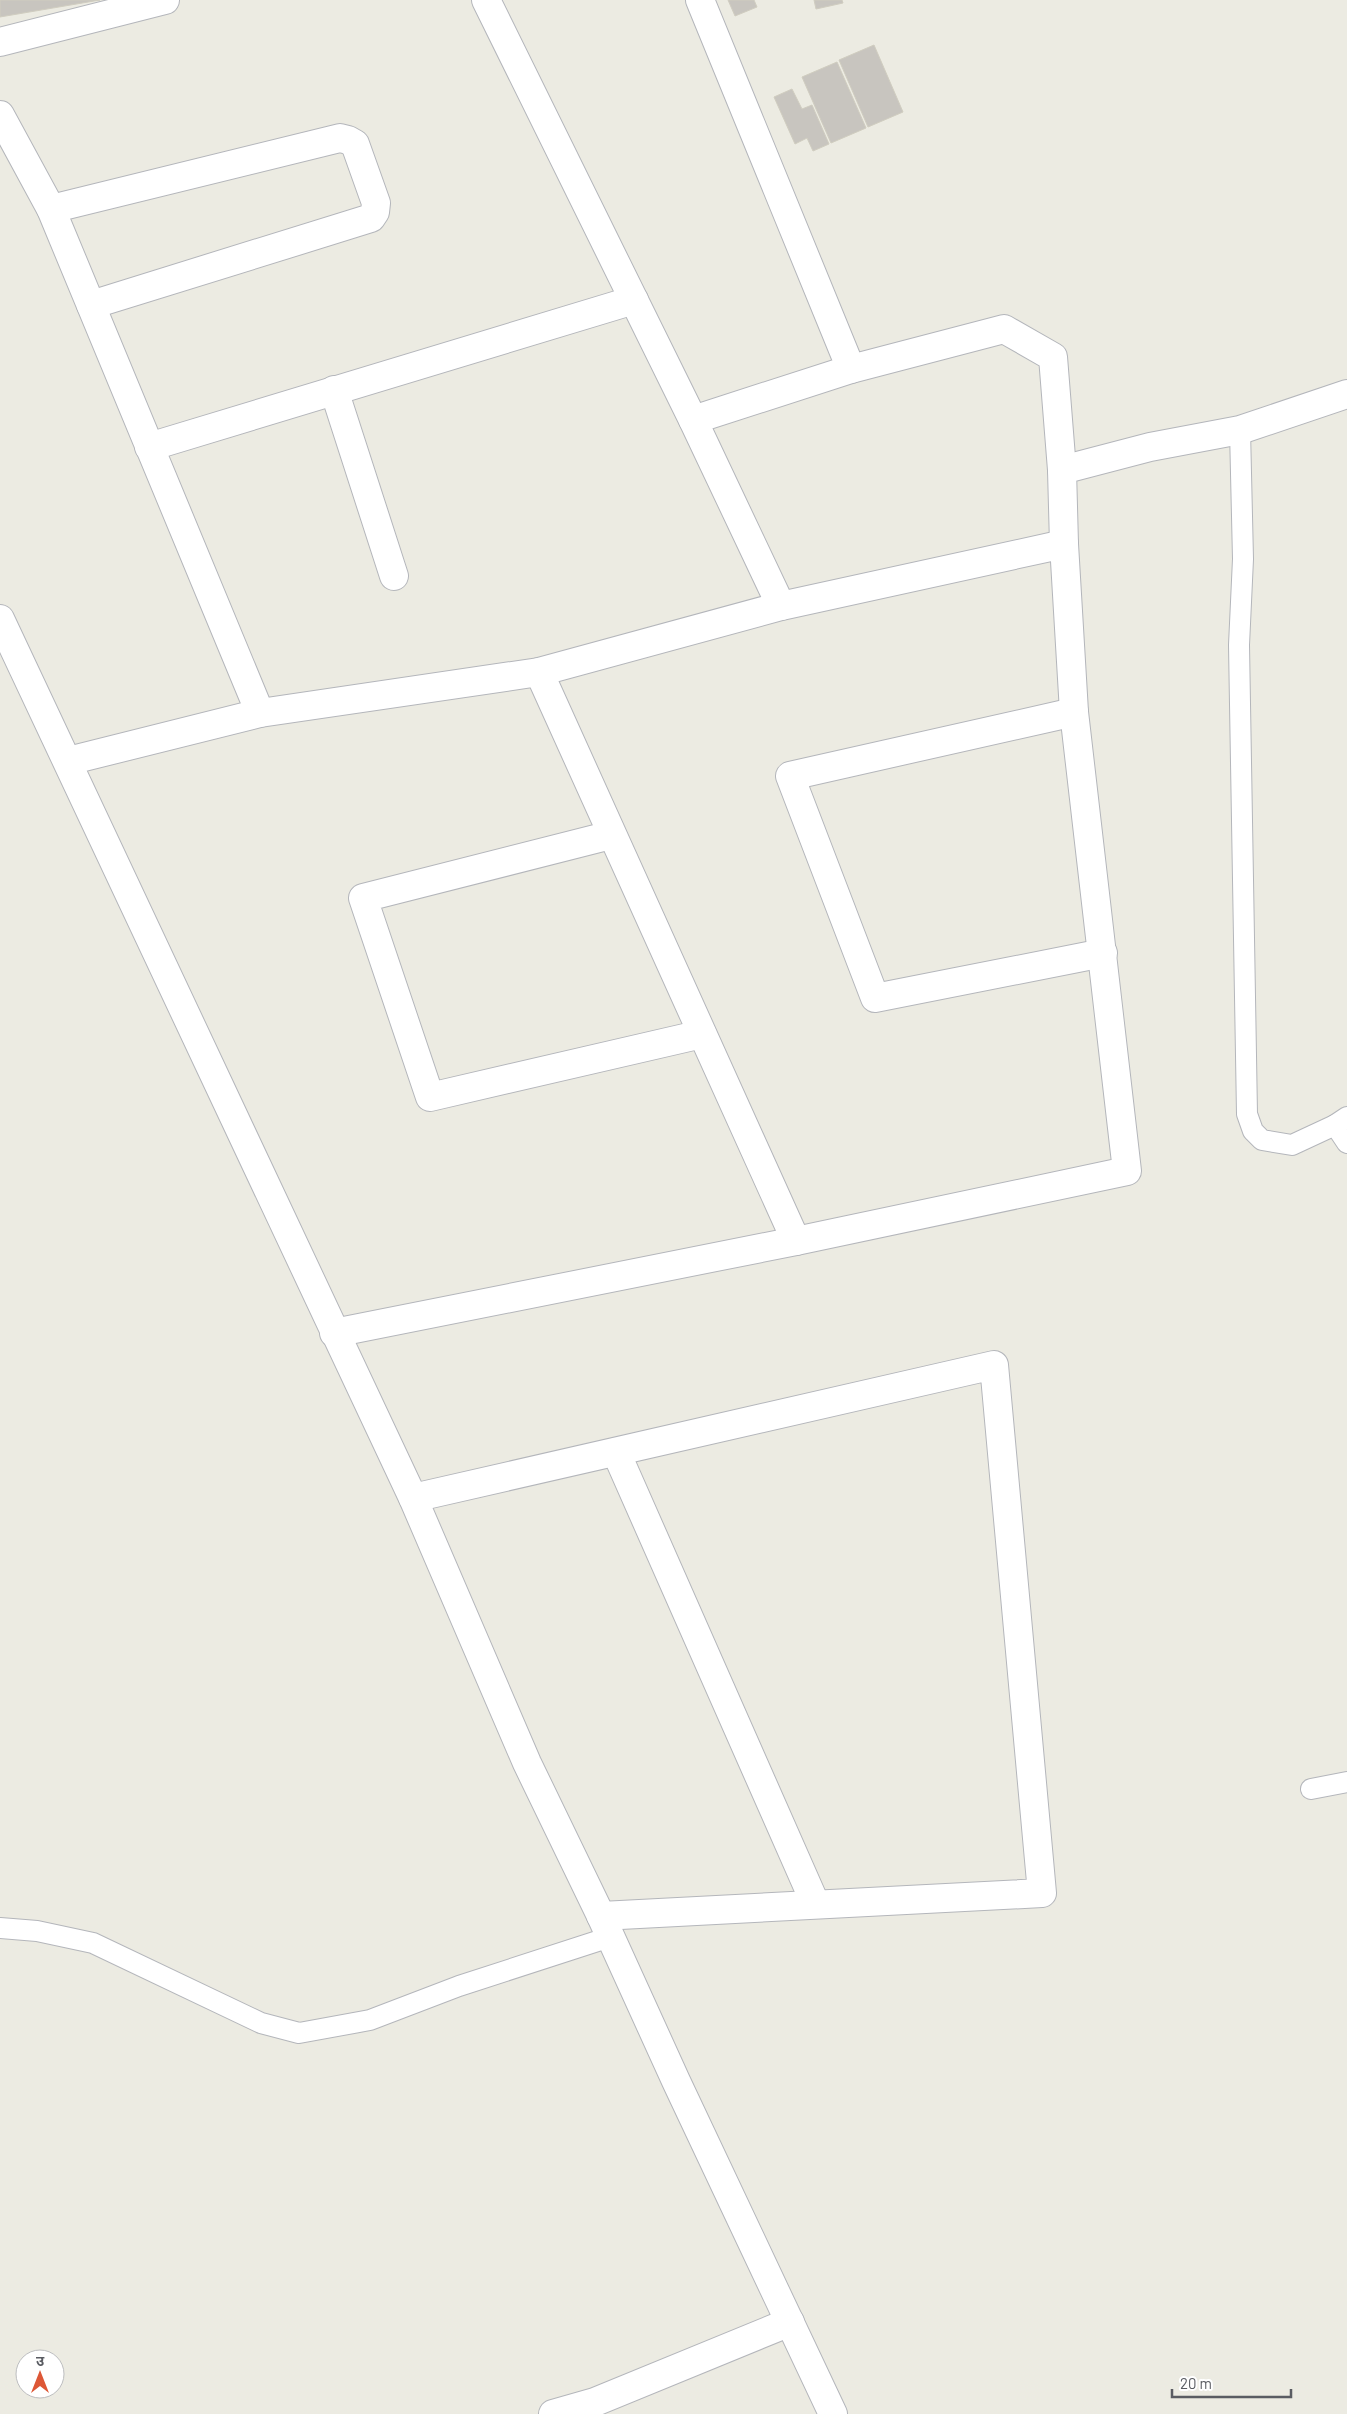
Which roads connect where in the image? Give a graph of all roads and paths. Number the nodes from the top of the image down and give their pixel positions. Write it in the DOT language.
graph roads {
  1 [pos="165,0"];
  2 [pos="486,0"];
  3 [pos="700,0"];
  4 [pos="0,42"];
  5 [pos="0,115"];
  6 [pos="51,209"];
  7 [pos="634,300"];
  8 [pos="91,305"];
  9 [pos="851,368"];
  10 [pos="334,390"];
  11 [pos="1347,394"];
  12 [pos="693,420"];
  13 [pos="1240,430"];
  14 [pos="149,446"];
  15 [pos="1062,470"];
  16 [pos="1064,544"];
  17 [pos="394,576"];
  18 [pos="781,606"];
  19 [pos="0,619"];
  20 [pos="539,672"];
  21 [pos="1074,712"];
  22 [pos="260,714"];
  23 [pos="68,761"];
  24 [pos="611,835"];
  25 [pos="1103,953"];
  26 [pos="702,1034"];
  27 [pos="1341,1121"];
  28 [pos="1347,1143"];
  29 [pos="796,1241"];
  30 [pos="334,1333"];
  31 [pos="616,1452"];
  32 [pos="413,1498"];
  33 [pos="1347,1782"];
  34 [pos="1311,1789"];
  35 [pos="815,1903"];
  36 [pos="605,1926"];
  37 [pos="0,1928"];
  38 [pos="790,2322"];
  39 [pos="596,2408"];
  40 [pos="553,2414"];
  41 [pos="833,2414"];
  1 -- 4 [label="street"];
  2 -- 7 [label="street"];
  3 -- 9 [label="street"];
  5 -- 6 [label="street"];
  6 -- 8 [label="street"];
  6 -- 8 [label="street"];
  7 -- 10 [label="street"];
  7 -- 12 [label="street"];
  8 -- 14 [label="street"];
  9 -- 12 [label="street"];
  9 -- 15 [label="street"];
  10 -- 14 [label="street"];
  10 -- 17 [label="street"];
  11 -- 13 [label="street"];
  12 -- 18 [label="street"];
  13 -- 15 [label="street"];
  13 -- 27 [label="lane"];
  14 -- 22 [label="street"];
  15 -- 16 [label="street"];
  16 -- 18 [label="street"];
  16 -- 21 [label="street"];
  18 -- 20 [label="street"];
  19 -- 23 [label="street"];
  20 -- 22 [label="street"];
  20 -- 24 [label="street"];
  21 -- 25 [label="street"];
  21 -- 25 [label="street"];
  22 -- 23 [label="street"];
  23 -- 30 [label="street"];
  24 -- 26 [label="street"];
  24 -- 26 [label="street"];
  25 -- 29 [label="street"];
  26 -- 29 [label="street"];
  27 -- 28 [label="lane"];
  29 -- 30 [label="street"];
  30 -- 32 [label="street"];
  31 -- 32 [label="street"];
  31 -- 35 [label="street"];
  31 -- 35 [label="street"];
  32 -- 36 [label="street"];
  33 -- 34 [label="lane"];
  35 -- 36 [label="street"];
  36 -- 37 [label="lane"];
  36 -- 38 [label="street"];
  38 -- 39 [label="street"];
  38 -- 41 [label="street"];
  39 -- 40 [label="street"];
}
